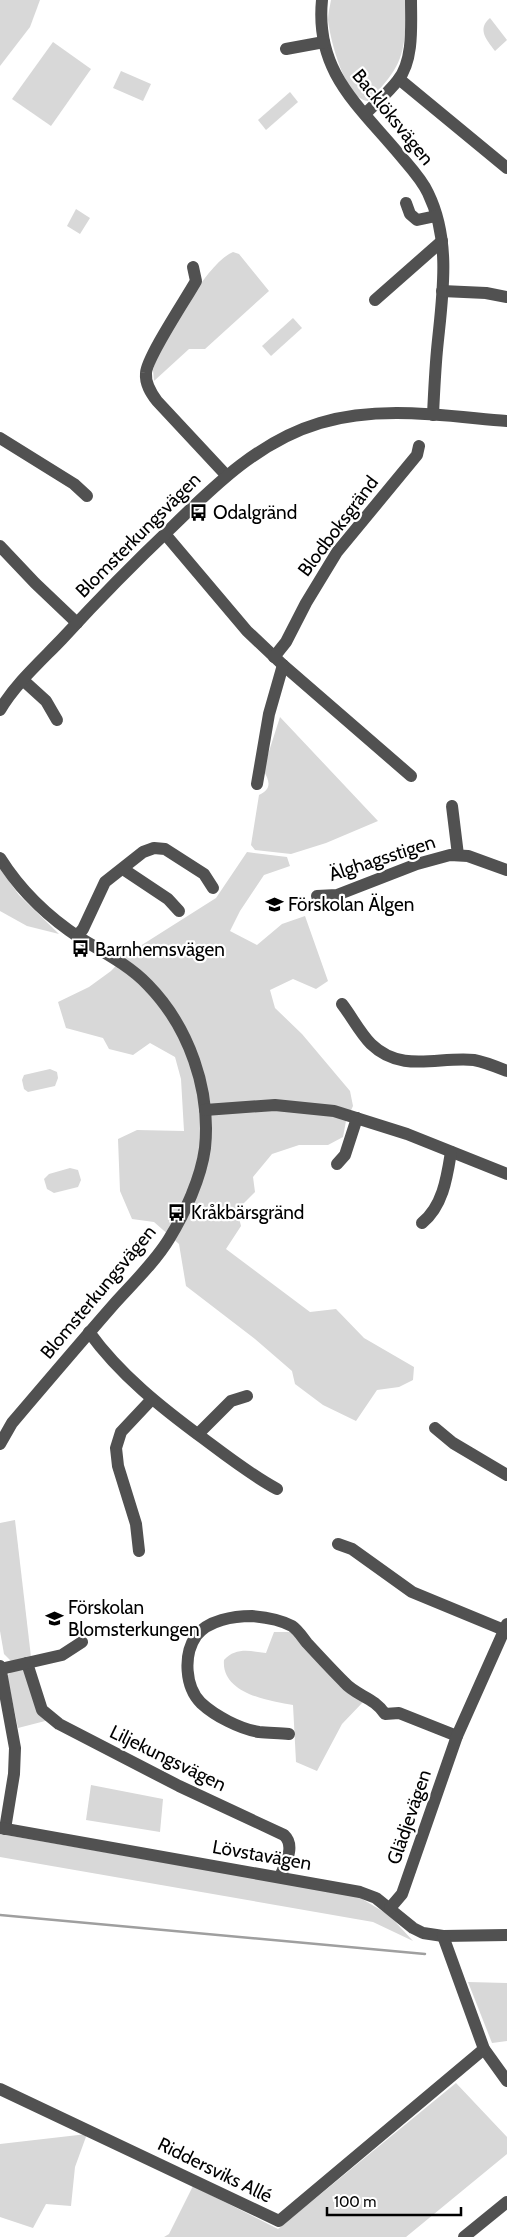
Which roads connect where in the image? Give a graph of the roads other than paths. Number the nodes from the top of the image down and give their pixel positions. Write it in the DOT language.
graph roads {
  1 [pos="322,0"];
  2 [pos="411,0"];
  3 [pos="324,42"];
  4 [pos="286,49"];
  5 [pos="399,80"];
  6 [pos="365,114"];
  7 [pos="507,168"];
  8 [pos="406,203"];
  9 [pos="436,216"];
  10 [pos="442,241"];
  11 [pos="193,267"];
  12 [pos="442,292"];
  13 [pos="507,297"];
  14 [pos="375,300"];
  15 [pos="433,415"];
  16 [pos="507,421"];
  17 [pos="0,438"];
  18 [pos="419,446"];
  19 [pos="226,475"];
  20 [pos="87,496"];
  21 [pos="165,534"];
  22 [pos="0,546"];
  23 [pos="76,623"];
  24 [pos="279,661"];
  25 [pos="24,680"];
  26 [pos="0,710"];
  27 [pos="57,720"];
  28 [pos="411,776"];
  29 [pos="257,784"];
  30 [pos="452,806"];
  31 [pos="458,855"];
  32 [pos="0,858"];
  33 [pos="123,869"];
  34 [pos="507,870"];
  35 [pos="213,888"];
  36 [pos="317,896"];
  37 [pos="179,911"];
  38 [pos="77,936"];
  39 [pos="342,1004"];
  40 [pos="507,1071"];
  41 [pos="205,1110"];
  42 [pos="357,1118"];
  43 [pos="451,1152"];
  44 [pos="337,1164"];
  45 [pos="507,1174"];
  46 [pos="422,1223"];
  47 [pos="90,1332"];
  48 [pos="247,1396"];
  49 [pos="152,1399"];
  50 [pos="435,1428"];
  51 [pos="198,1434"];
  52 [pos="1,1441"];
  53 [pos="507,1475"];
  54 [pos="277,1489"];
  55 [pos="338,1544"];
  56 [pos="139,1551"];
  57 [pos="505,1627"];
  58 [pos="82,1642"];
  59 [pos="27,1664"];
  60 [pos="0,1667"];
  61 [pos="289,1734"];
  62 [pos="457,1736"];
  63 [pos="3,1829"];
  64 [pos="280,1877"];
  65 [pos="390,1908"];
  66 [pos="507,1935"];
  67 [pos="443,1936"];
  68 [pos="484,2049"];
  69 [pos="507,2081"];
  70 [pos="0,2089"];
  71 [pos="505,2209"];
  72 [pos="464,2237"];
  1 -- 3 [label="street, Backlöksvägen"];
  2 -- 5 [label="street"];
  3 -- 4 [label="street"];
  3 -- 6 [label="street, Backlöksvägen"];
  5 -- 6 [label="street"];
  5 -- 7 [label="street"];
  6 -- 9 [label="street, Backlöksvägen"];
  8 -- 9 [label="street"];
  9 -- 10 [label="street, Backlöksvägen"];
  10 -- 12 [label="street, Backlöksvägen"];
  10 -- 14 [label="street"];
  11 -- 19 [label="street, Blomsterkungsvägen"];
  12 -- 13 [label="street"];
  12 -- 15 [label="street, Backlöksvägen"];
  15 -- 16 [label="street, Blomsterkungsvägen"];
  15 -- 19 [label="street, Blomsterkungsvägen"];
  17 -- 20 [label="street"];
  18 -- 24 [label="street, Blodboksgränd"];
  19 -- 21 [label="street, Blomsterkungsvägen"];
  21 -- 23 [label="street, Blomsterkungsvägen"];
  21 -- 24 [label="street"];
  22 -- 23 [label="street, Blomsterkungsvägen"];
  23 -- 25 [label="street, Blomsterkungsvägen"];
  24 -- 28 [label="street"];
  24 -- 29 [label="street"];
  25 -- 26 [label="street, Blomsterkungsvägen"];
  25 -- 27 [label="street"];
  30 -- 31 [label="street, Älghagsstigen"];
  31 -- 34 [label="street, Älghagsstigen"];
  31 -- 36 [label="street, Älghagsstigen"];
  32 -- 38 [label="street, Blomsterkungsvägen"];
  33 -- 35 [label="street"];
  33 -- 37 [label="street"];
  33 -- 38 [label="street"];
  38 -- 41 [label="street, Blomsterkungsvägen"];
  39 -- 40 [label="street"];
  41 -- 42 [label="street"];
  41 -- 47 [label="street, Blomsterkungsvägen"];
  42 -- 43 [label="street"];
  42 -- 44 [label="street"];
  43 -- 45 [label="street"];
  43 -- 46 [label="street"];
  47 -- 49 [label="street"];
  47 -- 52 [label="street, Blomsterkungsvägen"];
  48 -- 51 [label="street"];
  49 -- 51 [label="street"];
  49 -- 56 [label="street"];
  50 -- 53 [label="street"];
  51 -- 54 [label="street"];
  55 -- 57 [label="street"];
  57 -- 62 [label="street, Glädjevägen"];
  58 -- 59 [label="street"];
  59 -- 60 [label="street"];
  59 -- 64 [label="street, Liljekungsvägen"];
  60 -- 63 [label="street"];
  61 -- 62 [label="street"];
  62 -- 65 [label="street, Glädjevägen"];
  63 -- 64 [label="street, Lövstavägen"];
  64 -- 65 [label="street, Lövstavägen"];
  65 -- 67 [label="street, Lövstavägen"];
  66 -- 67 [label="street, Lövstavägen"];
  67 -- 68 [label="street"];
  68 -- 69 [label="street"];
  68 -- 70 [label="street, Riddersviks Allé"];
  71 -- 72 [label="street"];
}
